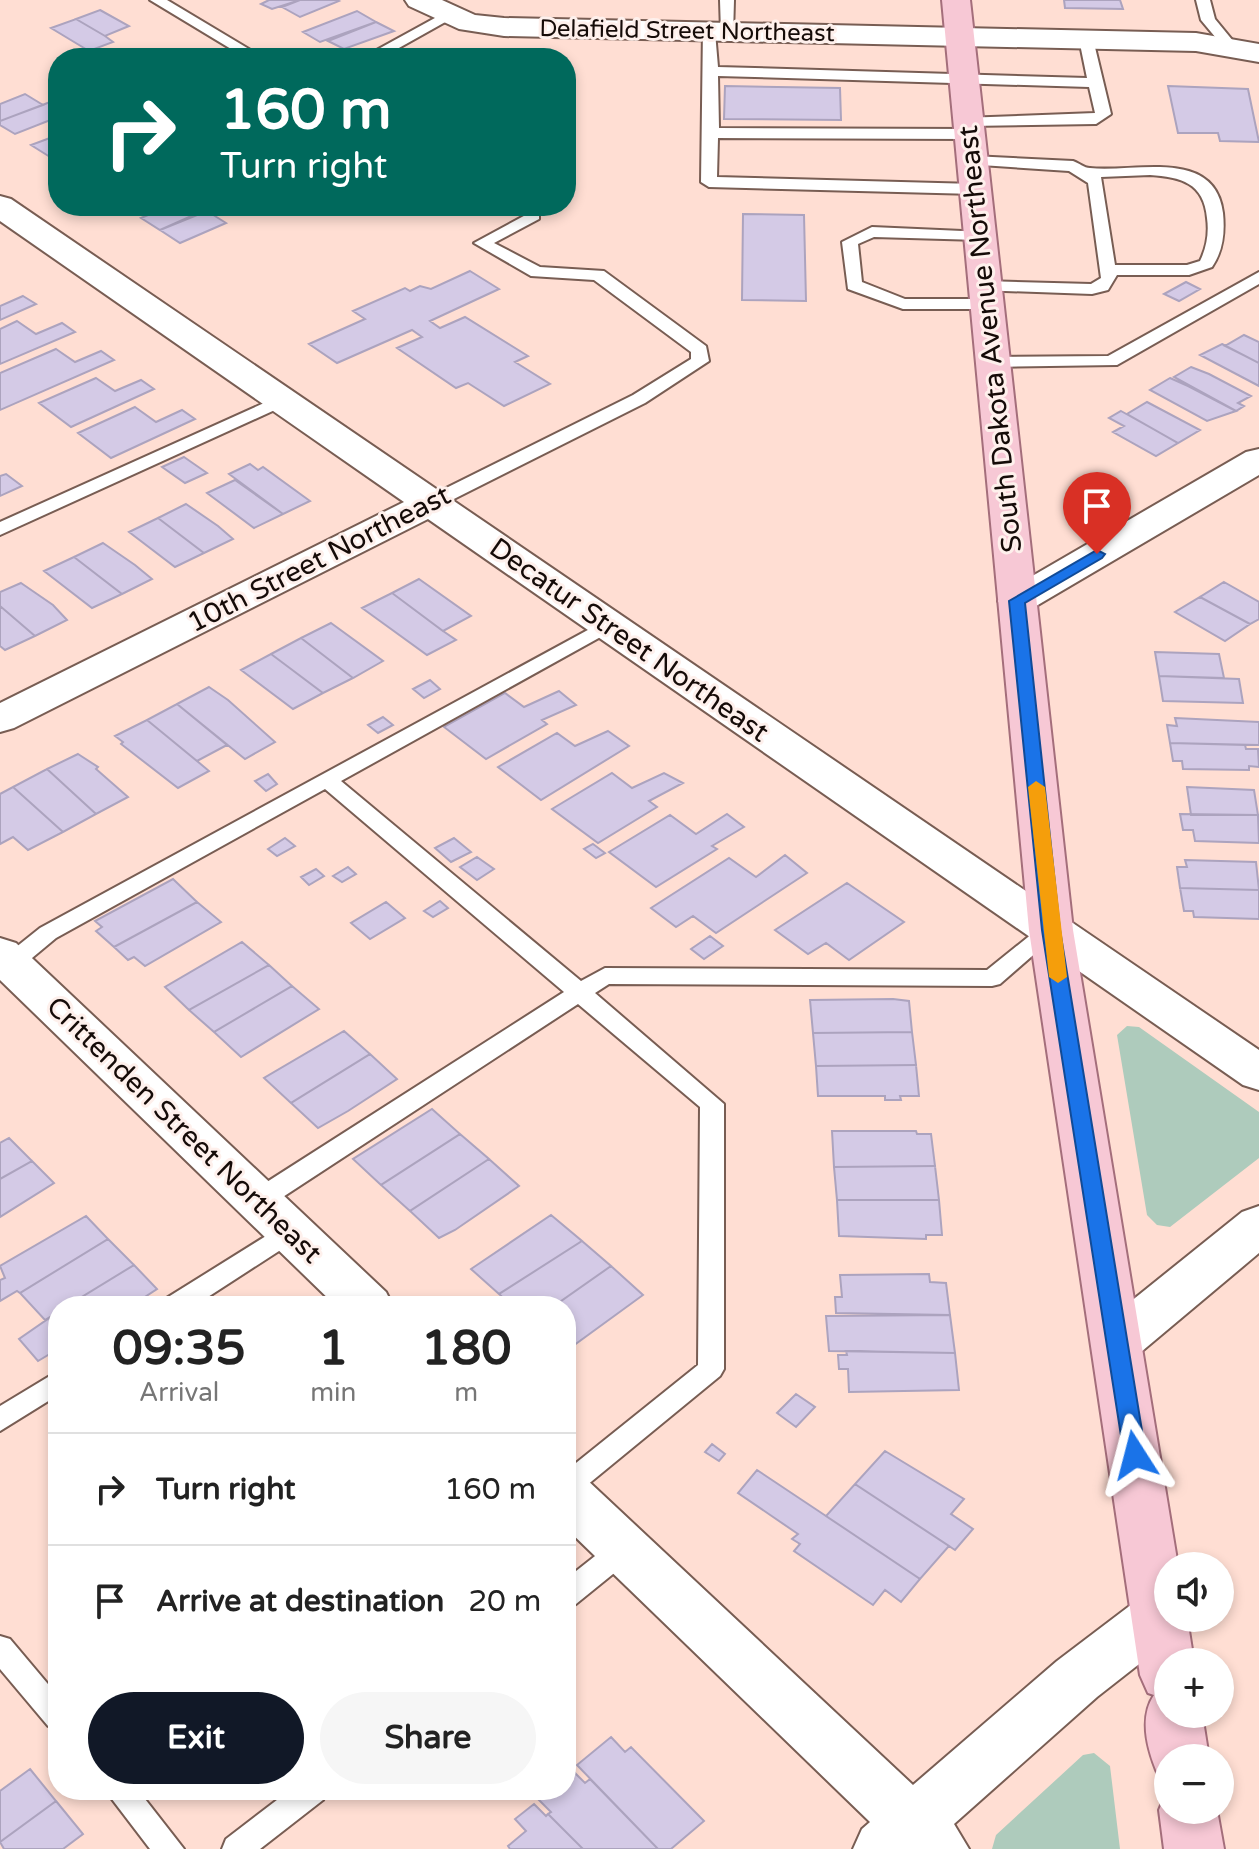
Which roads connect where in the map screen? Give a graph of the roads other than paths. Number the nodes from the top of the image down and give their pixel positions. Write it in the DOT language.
graph roads {
  1 [pos="157,0"];
  2 [pos="419,0"];
  3 [pos="727,0"];
  4 [pos="956,0"];
  5 [pos="1203,0"];
  6 [pos="449,16"];
  7 [pos="718,32"];
  8 [pos="1259,33"];
  9 [pos="960,36"];
  10 [pos="1086,39"];
  11 [pos="240,48"];
  12 [pos="394,48"];
  13 [pos="1245,50"];
  14 [pos="710,71"];
  15 [pos="964,80"];
  16 [pos="1095,83"];
  17 [pos="711,133"];
  18 [pos="971,151"];
  19 [pos="1088,173"];
  20 [pos="0,206"];
  21 [pos="533,216"];
  22 [pos="979,235"];
  23 [pos="1108,270"];
  24 [pos="1259,277"];
  25 [pos="985,295"];
  26 [pos="992,362"];
  27 [pos="282,400"];
  28 [pos="1259,460"];
  29 [pos="431,503"];
  30 [pos="4,522"];
  31 [pos="1017,601"];
  32 [pos="608,625"];
  33 [pos="0,719"];
  34 [pos="327,780"];
  35 [pos="1051,930"];
  36 [pos="3,963"];
  37 [pos="581,990"];
  38 [pos="1259,1073"];
  39 [pos="273,1216"];
  40 [pos="1259,1225"];
  41 [pos="185,1296"];
  42 [pos="357,1296"];
  43 [pos="1117,1342"];
  44 [pos="48,1389"];
  45 [pos="0,1420"];
  46 [pos="576,1479"];
  47 [pos="576,1503"];
  48 [pos="624,1549"];
  49 [pos="1154,1577"];
  50 [pos="576,1587"];
  51 [pos="1154,1620"];
  52 [pos="0,1648"];
  53 [pos="48,1705"];
  54 [pos="128,1800"];
  55 [pos="300,1800"];
  56 [pos="1190,1824"];
  57 [pos="911,1840"];
  58 [pos="169,1849"];
  59 [pos="237,1849"];
  60 [pos="1194,1849"];
  1 -- 11 [label="lane"];
  2 -- 6 [label="street, Delafield Street Northeast"];
  3 -- 7 [label="lane"];
  4 -- 9 [label="main road, South Dakota Avenue Northeast"];
  5 -- 13 [label="lane"];
  6 -- 7 [label="street, Delafield Street Northeast"];
  6 -- 12 [label="lane"];
  7 -- 9 [label="street, Delafield Street Northeast"];
  7 -- 14 [label="lane"];
  8 -- 13 [label="street"];
  9 -- 10 [label="street, Delafield Street Northeast"];
  9 -- 15 [label="main road, South Dakota Avenue Northeast"];
  10 -- 13 [label="street, Delafield Street Northeast"];
  10 -- 16 [label="lane"];
  14 -- 15 [label="lane"];
  14 -- 17 [label="lane"];
  15 -- 16 [label="lane"];
  15 -- 18 [label="main road, South Dakota Avenue Northeast"];
  16 -- 18 [label="lane"];
  17 -- 18 [label="lane"];
  17 -- 18 [label="lane"];
  18 -- 19 [label="lane"];
  18 -- 22 [label="main road, South Dakota Avenue Northeast"];
  19 -- 23 [label="lane"];
  19 -- 23 [label="lane"];
  20 -- 27 [label="street, Decatur Street Northeast"];
  21 -- 29 [label="lane, 10th Street Northeast"];
  22 -- 25 [label="main road, South Dakota Avenue Northeast"];
  22 -- 25 [label="lane"];
  23 -- 25 [label="lane"];
  24 -- 26 [label="lane"];
  25 -- 26 [label="main road, South Dakota Avenue Northeast"];
  26 -- 31 [label="main road, South Dakota Avenue Northeast"];
  27 -- 29 [label="street, Decatur Street Northeast"];
  27 -- 30 [label="lane"];
  28 -- 31 [label="street"];
  29 -- 32 [label="street, Decatur Street Northeast"];
  29 -- 33 [label="street, 10th Street Northeast"];
  31 -- 35 [label="main road, South Dakota Avenue Northeast"];
  32 -- 34 [label="lane"];
  32 -- 35 [label="street, Decatur Street Northeast"];
  34 -- 36 [label="lane"];
  34 -- 37 [label="lane"];
  35 -- 37 [label="lane"];
  35 -- 38 [label="street, Decatur Street Northeast"];
  35 -- 43 [label="main road, South Dakota Avenue Northeast"];
  36 -- 39 [label="street, Crittenden Street Northeast"];
  37 -- 39 [label="lane"];
  37 -- 46 [label="lane"];
  39 -- 41 [label="lane"];
  39 -- 42 [label="street, Crittenden Street Northeast"];
  40 -- 43 [label="street"];
  43 -- 49 [label="main road, South Dakota Avenue Northeast"];
  44 -- 45 [label="lane"];
  47 -- 48 [label="street"];
  48 -- 50 [label="lane"];
  48 -- 57 [label="street"];
  51 -- 57 [label="street"];
  52 -- 53 [label="lane"];
  54 -- 58 [label="lane"];
  55 -- 59 [label="lane"];
  56 -- 60 [label="main road"];
}
